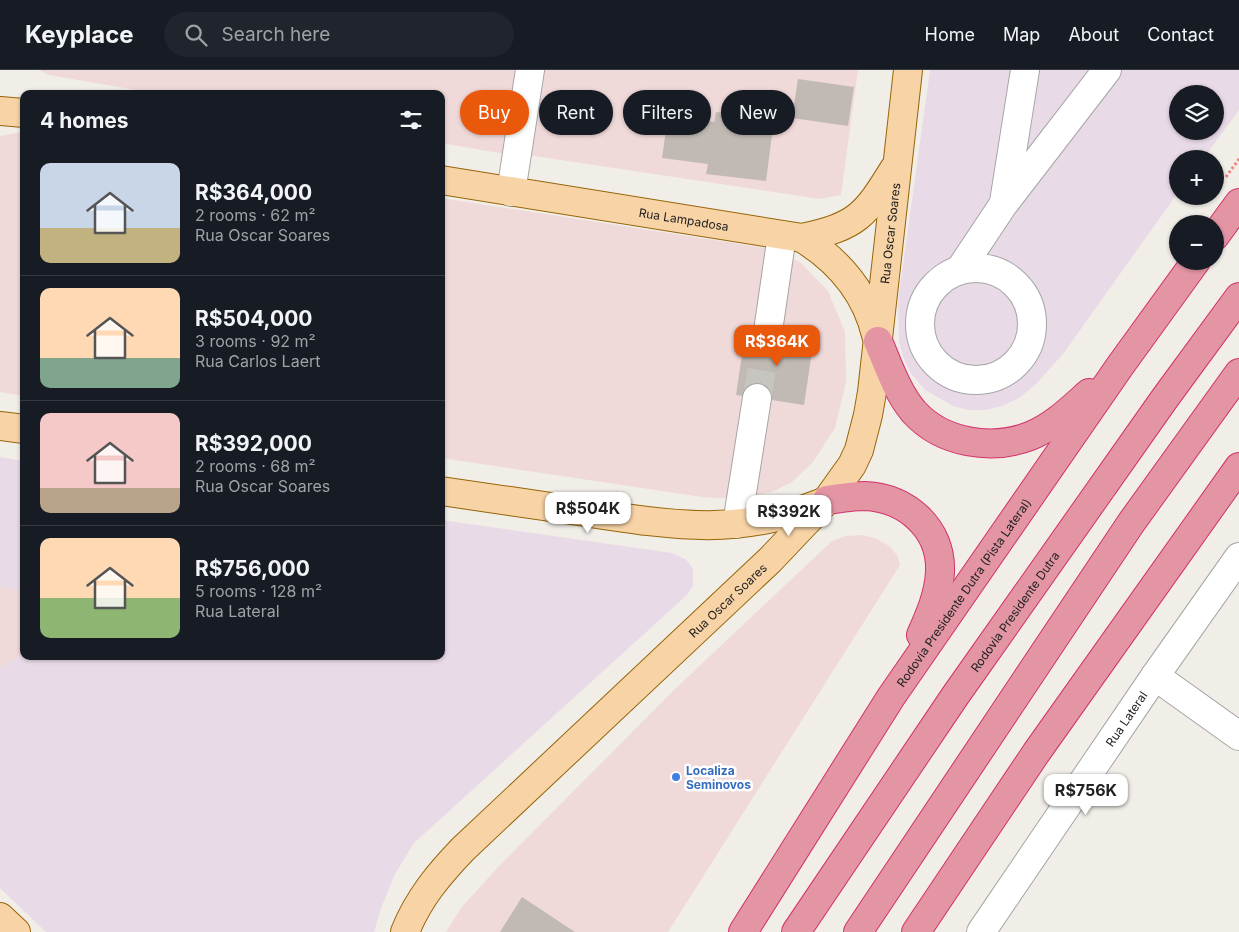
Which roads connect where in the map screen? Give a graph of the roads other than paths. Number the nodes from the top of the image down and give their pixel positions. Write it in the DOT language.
graph roads {
  1 [pos="530,70"];
  2 [pos="1025,70"];
  3 [pos="1107,70"];
  4 [pos="905,73"];
  5 [pos="897,164"];
  6 [pos="445,181"];
  7 [pos="511,192"];
  8 [pos="1239,203"];
  9 [pos="1004,206"];
  10 [pos="1224,224"];
  11 [pos="792,237"];
  12 [pos="961,268"];
  13 [pos="1189,270"];
  14 [pos="1239,297"];
  15 [pos="768,331"];
  16 [pos="878,341"];
  17 [pos="1120,366"];
  18 [pos="1239,373"];
  19 [pos="757,398"];
  20 [pos="0,426"];
  21 [pos="20,428"];
  22 [pos="1239,467"];
  23 [pos="445,492"];
  24 [pos="827,500"];
  25 [pos="737,524"];
  26 [pos="1239,557"];
  27 [pos="1156,676"];
  28 [pos="891,697"];
  29 [pos="1239,736"];
  30 [pos="0,917"];
  31 [pos="16,932"];
  32 [pos="405,932"];
  33 [pos="743,932"];
  34 [pos="796,932"];
  35 [pos="858,932"];
  36 [pos="916,932"];
  37 [pos="981,932"];
  1 -- 7 [label="street"];
  2 -- 9 [label="street"];
  3 -- 9 [label="street"];
  4 -- 5 [label="main road, Rua Oscar Soares"];
  5 -- 11 [label="main road, Rua Lampadosa"];
  5 -- 16 [label="main road, Rua Oscar Soares"];
  6 -- 7 [label="main road, Rua Lampadosa"];
  7 -- 11 [label="main road, Rua Lampadosa"];
  8 -- 10 [label="highway"];
  9 -- 12 [label="street"];
  11 -- 15 [label="street"];
  11 -- 16 [label="main road"];
  12 -- 12 [label="street"];
  13 -- 17 [label="highway, Rodovia Presidente Dutra (Pista Lateral)"];
  14 -- 34 [label="highway, Rodovia Presidente Dutra"];
  16 -- 17 [label="highway"];
  16 -- 24 [label="main road, Rua Oscar Soares"];
  17 -- 28 [label="highway, Rodovia Presidente Dutra (Pista Lateral)"];
  18 -- 35 [label="highway"];
  19 -- 25 [label="street"];
  20 -- 21 [label="main road"];
  22 -- 36 [label="highway"];
  23 -- 25 [label="main road"];
  24 -- 25 [label="main road"];
  24 -- 28 [label="highway"];
  24 -- 32 [label="main road, Rua Oscar Soares"];
  26 -- 27 [label="street, Rua Lateral"];
  27 -- 29 [label="street"];
  27 -- 37 [label="street, Rua Lateral"];
  28 -- 33 [label="highway, Rodovia Presidente Dutra (Pista Lateral)"];
  30 -- 31 [label="main road"];
}
